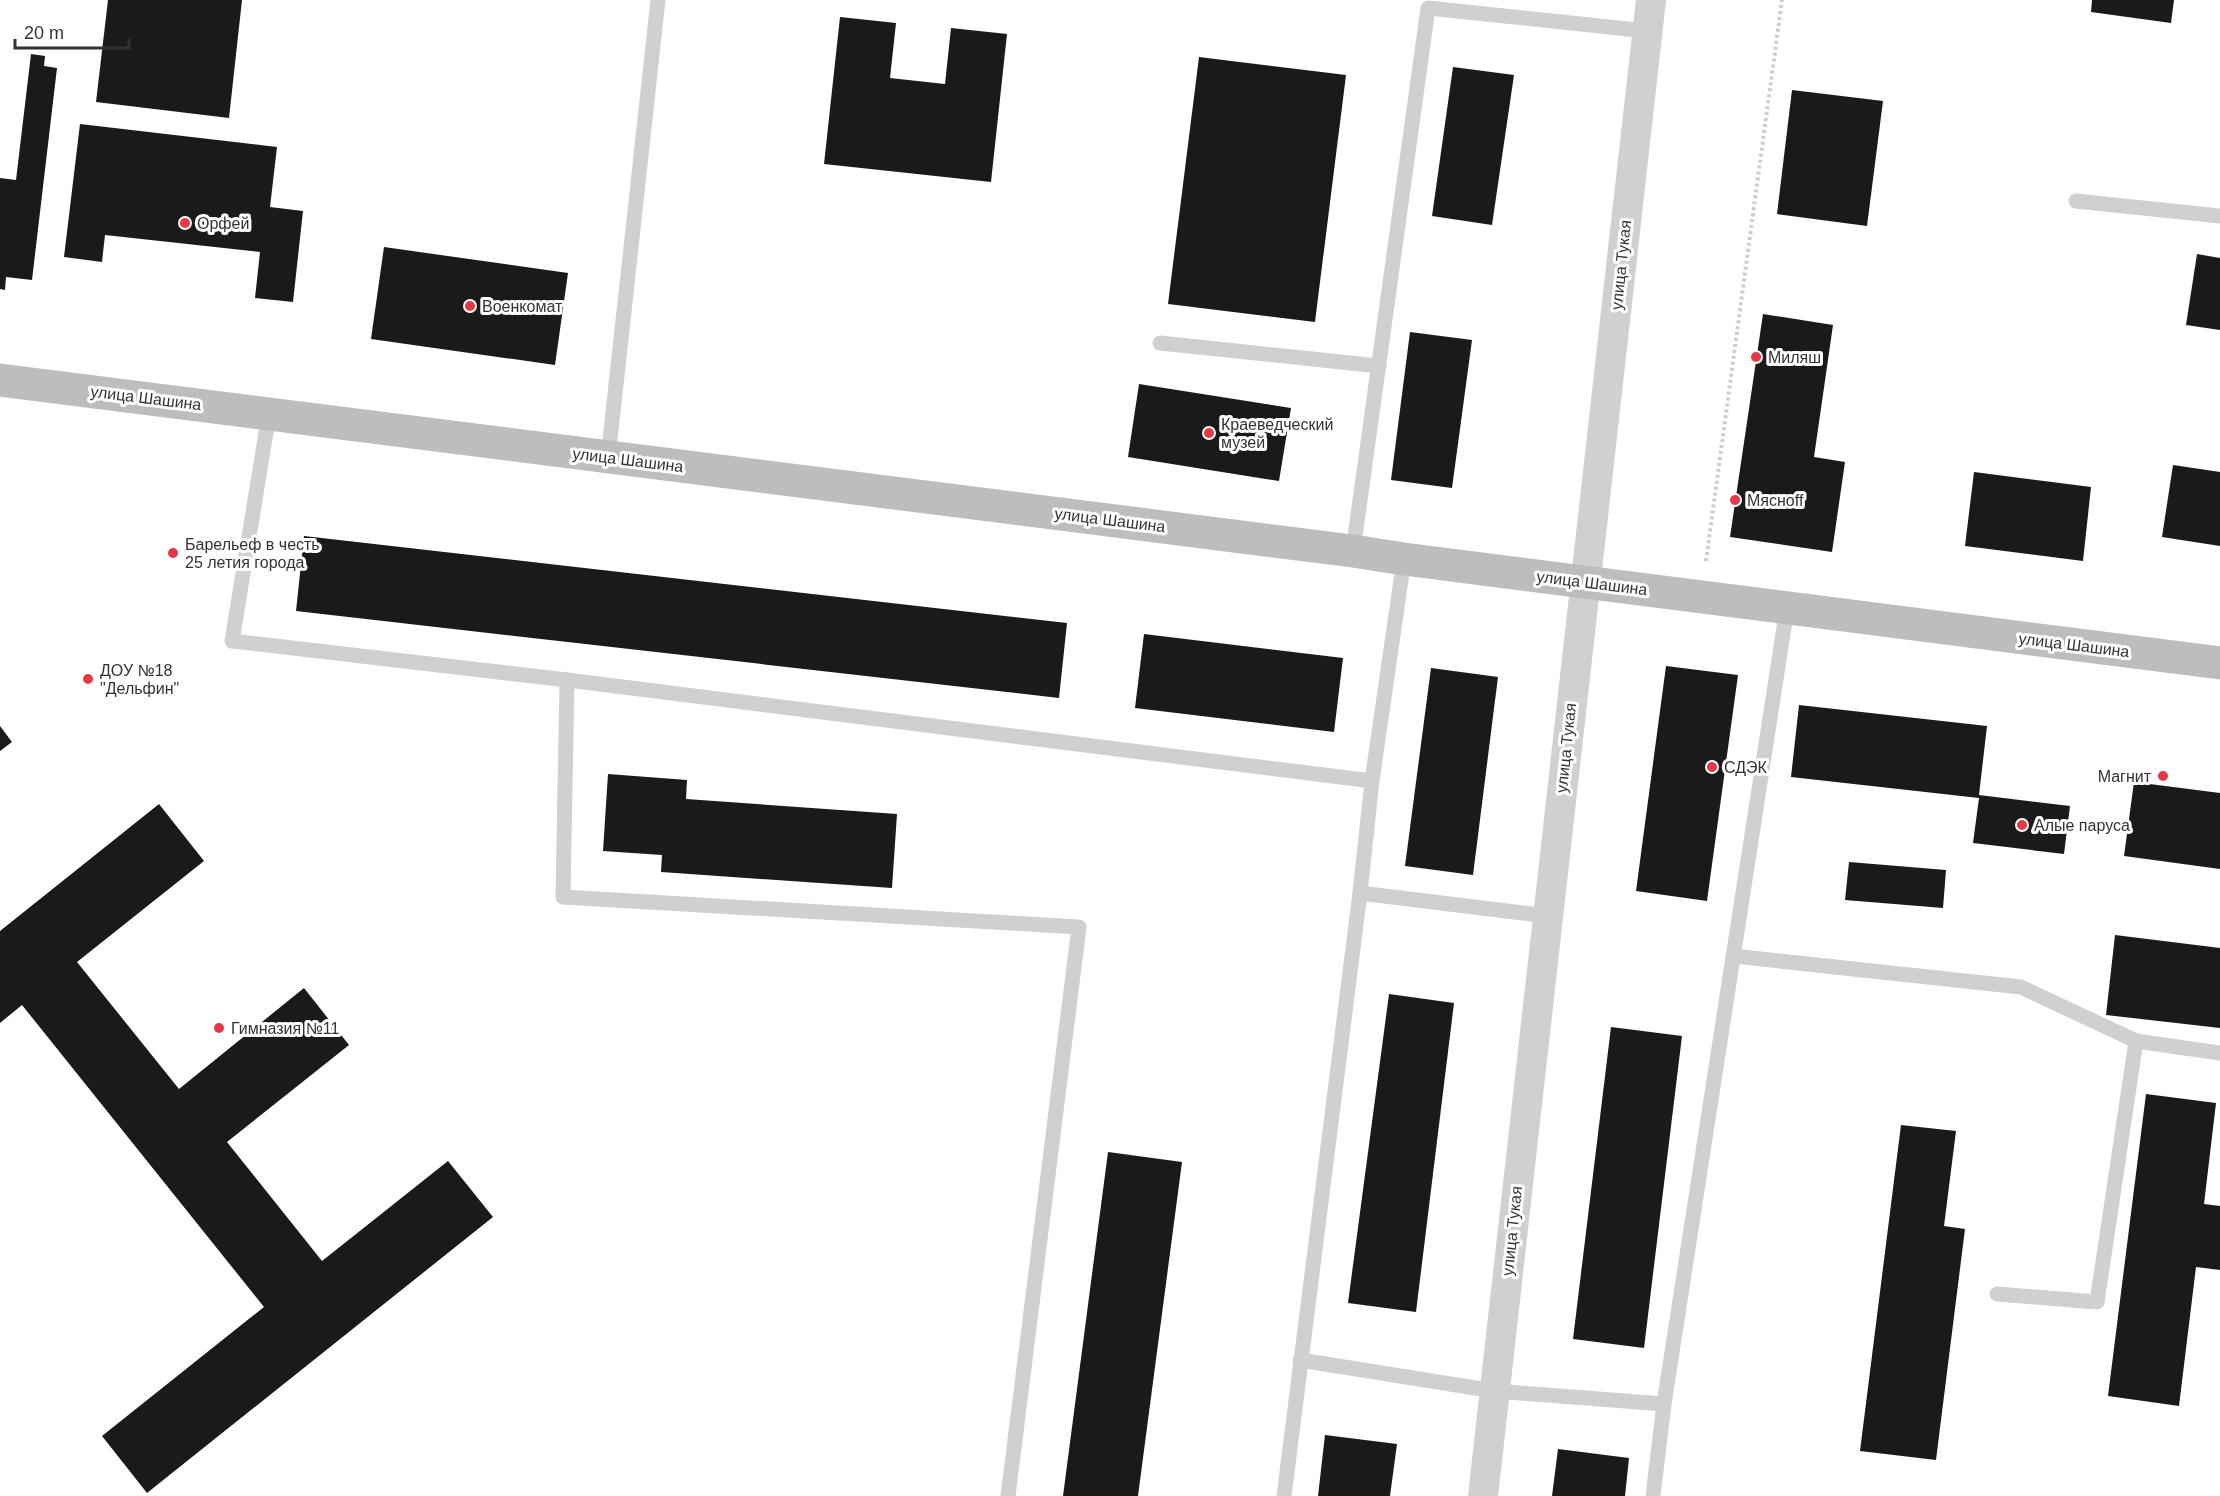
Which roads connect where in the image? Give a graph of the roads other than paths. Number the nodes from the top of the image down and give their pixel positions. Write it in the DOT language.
graph roads {
  1 [pos="658,0"];
  2 [pos="1651,0"];
  3 [pos="1647,31"];
  4 [pos="2076,201"];
  5 [pos="2220,216"];
  6 [pos="1160,343"];
  7 [pos="1378,366"];
  8 [pos="0,380"];
  9 [pos="269,414"];
  10 [pos="608,458"];
  11 [pos="1353,551"];
  12 [pos="1404,559"];
  13 [pos="1586,582"];
  14 [pos="1786,608"];
  15 [pos="2220,663"];
  16 [pos="567,681"];
  17 [pos="1372,781"];
  18 [pos="1360,893"];
  19 [pos="1547,916"];
  20 [pos="1733,956"];
  21 [pos="2136,1041"];
  22 [pos="2220,1053"];
  23 [pos="1997,1294"];
  24 [pos="1300,1359"];
  25 [pos="1494,1392"];
  26 [pos="1664,1404"];
  27 [pos="1008,1496"];
  28 [pos="1284,1496"];
  29 [pos="1483,1496"];
  30 [pos="1653,1496"];
  1 -- 10 [label="lane"];
  2 -- 3 [label="street, улица Тукая"];
  3 -- 7 [label="lane"];
  3 -- 13 [label="street, улица Тукая"];
  4 -- 5 [label="lane"];
  6 -- 7 [label="lane"];
  7 -- 11 [label="lane"];
  8 -- 9 [label="main road, улица Шашина"];
  9 -- 10 [label="main road, улица Шашина"];
  9 -- 16 [label="lane"];
  10 -- 11 [label="main road, улица Шашина"];
  11 -- 12 [label="main road, улица Шашина"];
  12 -- 13 [label="main road, улица Шашина"];
  12 -- 17 [label="lane"];
  13 -- 14 [label="main road, улица Шашина"];
  13 -- 19 [label="street, улица Тукая"];
  14 -- 15 [label="main road, улица Шашина"];
  14 -- 20 [label="lane"];
  16 -- 17 [label="lane"];
  16 -- 27 [label="lane"];
  17 -- 18 [label="lane"];
  18 -- 19 [label="lane"];
  18 -- 24 [label="lane"];
  19 -- 25 [label="street, улица Тукая"];
  20 -- 21 [label="lane"];
  20 -- 26 [label="lane"];
  21 -- 22 [label="lane"];
  21 -- 23 [label="lane"];
  24 -- 25 [label="lane"];
  24 -- 28 [label="lane"];
  25 -- 26 [label="lane"];
  25 -- 29 [label="street, улица Тукая"];
  26 -- 30 [label="lane"];
}
